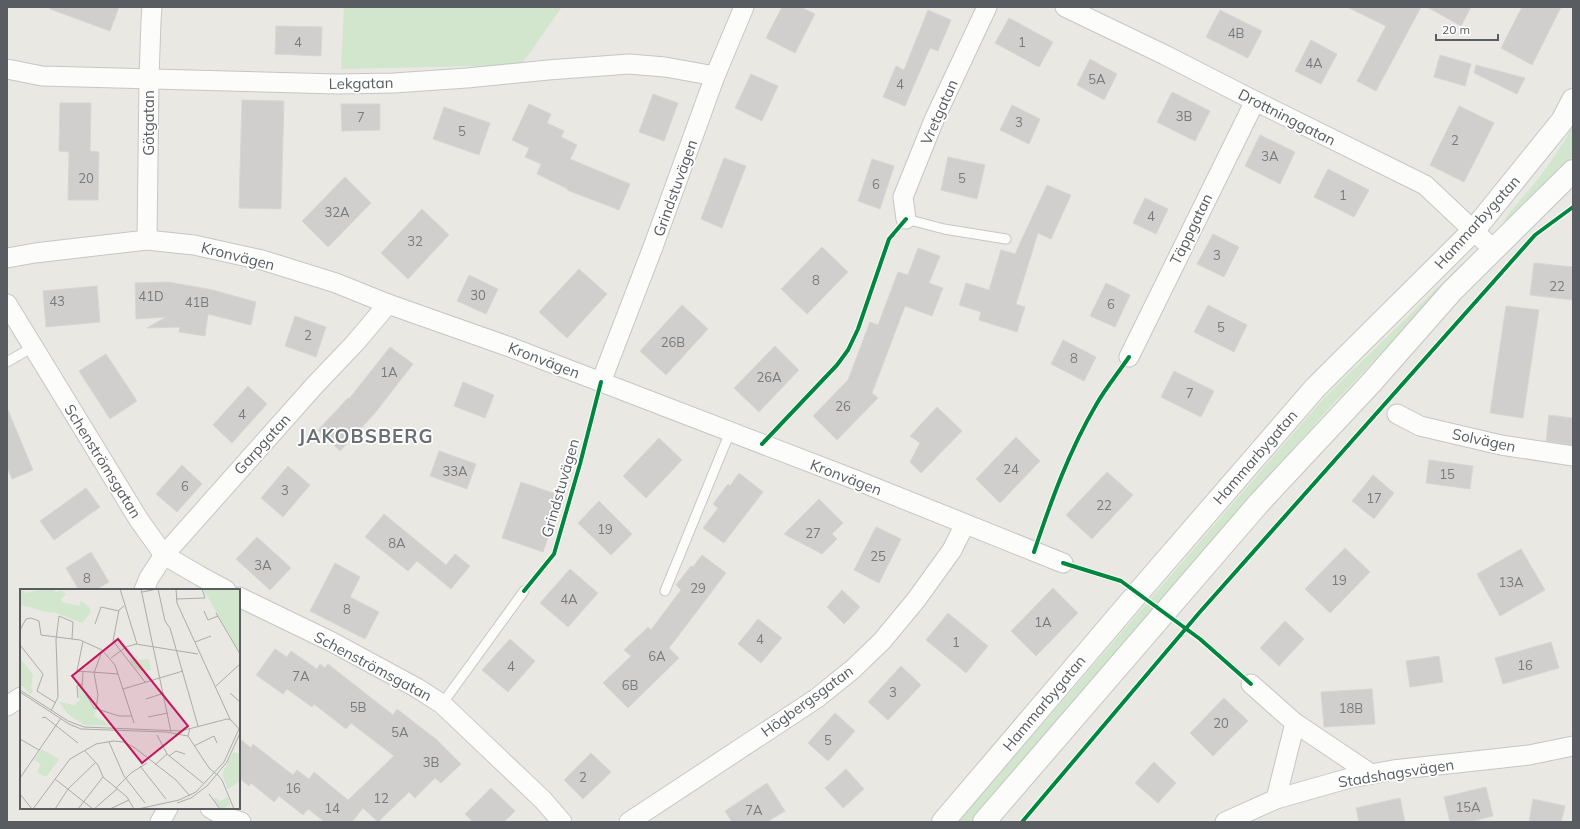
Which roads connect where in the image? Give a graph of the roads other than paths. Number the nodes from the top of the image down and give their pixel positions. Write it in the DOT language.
graph roads {
  1 [pos="152,7"];
  2 [pos="744,7"];
  3 [pos="987,7"];
  4 [pos="1065,7"];
  5 [pos="7,69"];
  6 [pos="715,76"];
  7 [pos="149,78"];
  8 [pos="1573,100"];
  9 [pos="1255,101"];
  10 [pos="1573,171"];
  11 [pos="906,219"];
  12 [pos="1474,230"];
  13 [pos="1006,239"];
  14 [pos="147,240"];
  15 [pos="1494,250"];
  16 [pos="7,258"];
  17 [pos="7,304"];
  18 [pos="388,304"];
  19 [pos="33,347"];
  20 [pos="1129,357"];
  21 [pos="7,362"];
  22 [pos="601,382"];
  23 [pos="1398,414"];
  24 [pos="730,432"];
  25 [pos="1573,456"];
  26 [pos="965,524"];
  27 [pos="164,555"];
  28 [pos="1063,563"];
  29 [pos="144,589"];
  30 [pos="224,589"];
  31 [pos="524,591"];
  32 [pos="665,591"];
  33 [pos="240,597"];
  34 [pos="1251,684"];
  35 [pos="20,698"];
  36 [pos="442,704"];
  37 [pos="7,706"];
  38 [pos="1295,723"];
  39 [pos="1573,746"];
  40 [pos="1371,774"];
  41 [pos="1276,799"];
  42 [pos="167,809"];
  43 [pos="212,809"];
  44 [pos="160,822"];
  45 [pos="241,822"];
  46 [pos="562,822"];
  47 [pos="629,822"];
  48 [pos="943,822"];
  49 [pos="984,822"];
  50 [pos="1225,822"];
  1 -- 7 [label="street, Götgatan"];
  2 -- 6 [label="street, Grindstuvägen"];
  3 -- 11 [label="street, Vretgatan"];
  4 -- 9 [label="street, Drottninggatan"];
  5 -- 7 [label="street, Lekgatan"];
  6 -- 7 [label="street, Lekgatan"];
  6 -- 22 [label="street, Grindstuvägen"];
  7 -- 14 [label="street, Götgatan"];
  8 -- 12 [label="main road, Hammarbygatan"];
  9 -- 12 [label="street, Drottninggatan"];
  9 -- 20 [label="street, Täppgatan"];
  10 -- 15 [label="main road, Hammarbygatan"];
  11 -- 13 [label="lane"];
  12 -- 15 [label="street, Drottninggatan"];
  12 -- 48 [label="main road, Hammarbygatan"];
  14 -- 16 [label="street, Kronvägen"];
  14 -- 18 [label="street, Kronvägen"];
  15 -- 49 [label="main road, Hammarbygatan"];
  17 -- 19 [label="street, Schenströmsgatan"];
  18 -- 22 [label="street, Kronvägen"];
  18 -- 27 [label="street, Garpgatan"];
  19 -- 21 [label="lane"];
  19 -- 27 [label="street, Schenströmsgatan"];
  22 -- 24 [label="street, Kronvägen"];
  23 -- 25 [label="street, Solvägen"];
  24 -- 26 [label="street, Kronvägen"];
  24 -- 32 [label="lane"];
  26 -- 28 [label="street, Kronvägen"];
  26 -- 47 [label="street, Högbergsgatan"];
  27 -- 29 [label="street, Garpgatan"];
  27 -- 30 [label="street, Schenströmsgatan"];
  31 -- 36 [label="lane"];
  33 -- 36 [label="street, Schenströmsgatan"];
  34 -- 38 [label="street"];
  35 -- 37 [label="street"];
  36 -- 46 [label="street, Schenströmsgatan"];
  38 -- 40 [label="street"];
  38 -- 41 [label="street"];
  39 -- 40 [label="street, Stadshagsvägen"];
  40 -- 41 [label="street, Stadshagsvägen"];
  41 -- 50 [label="street, Stadshagsvägen"];
  42 -- 44 [label="street"];
  43 -- 45 [label="street"];
}
